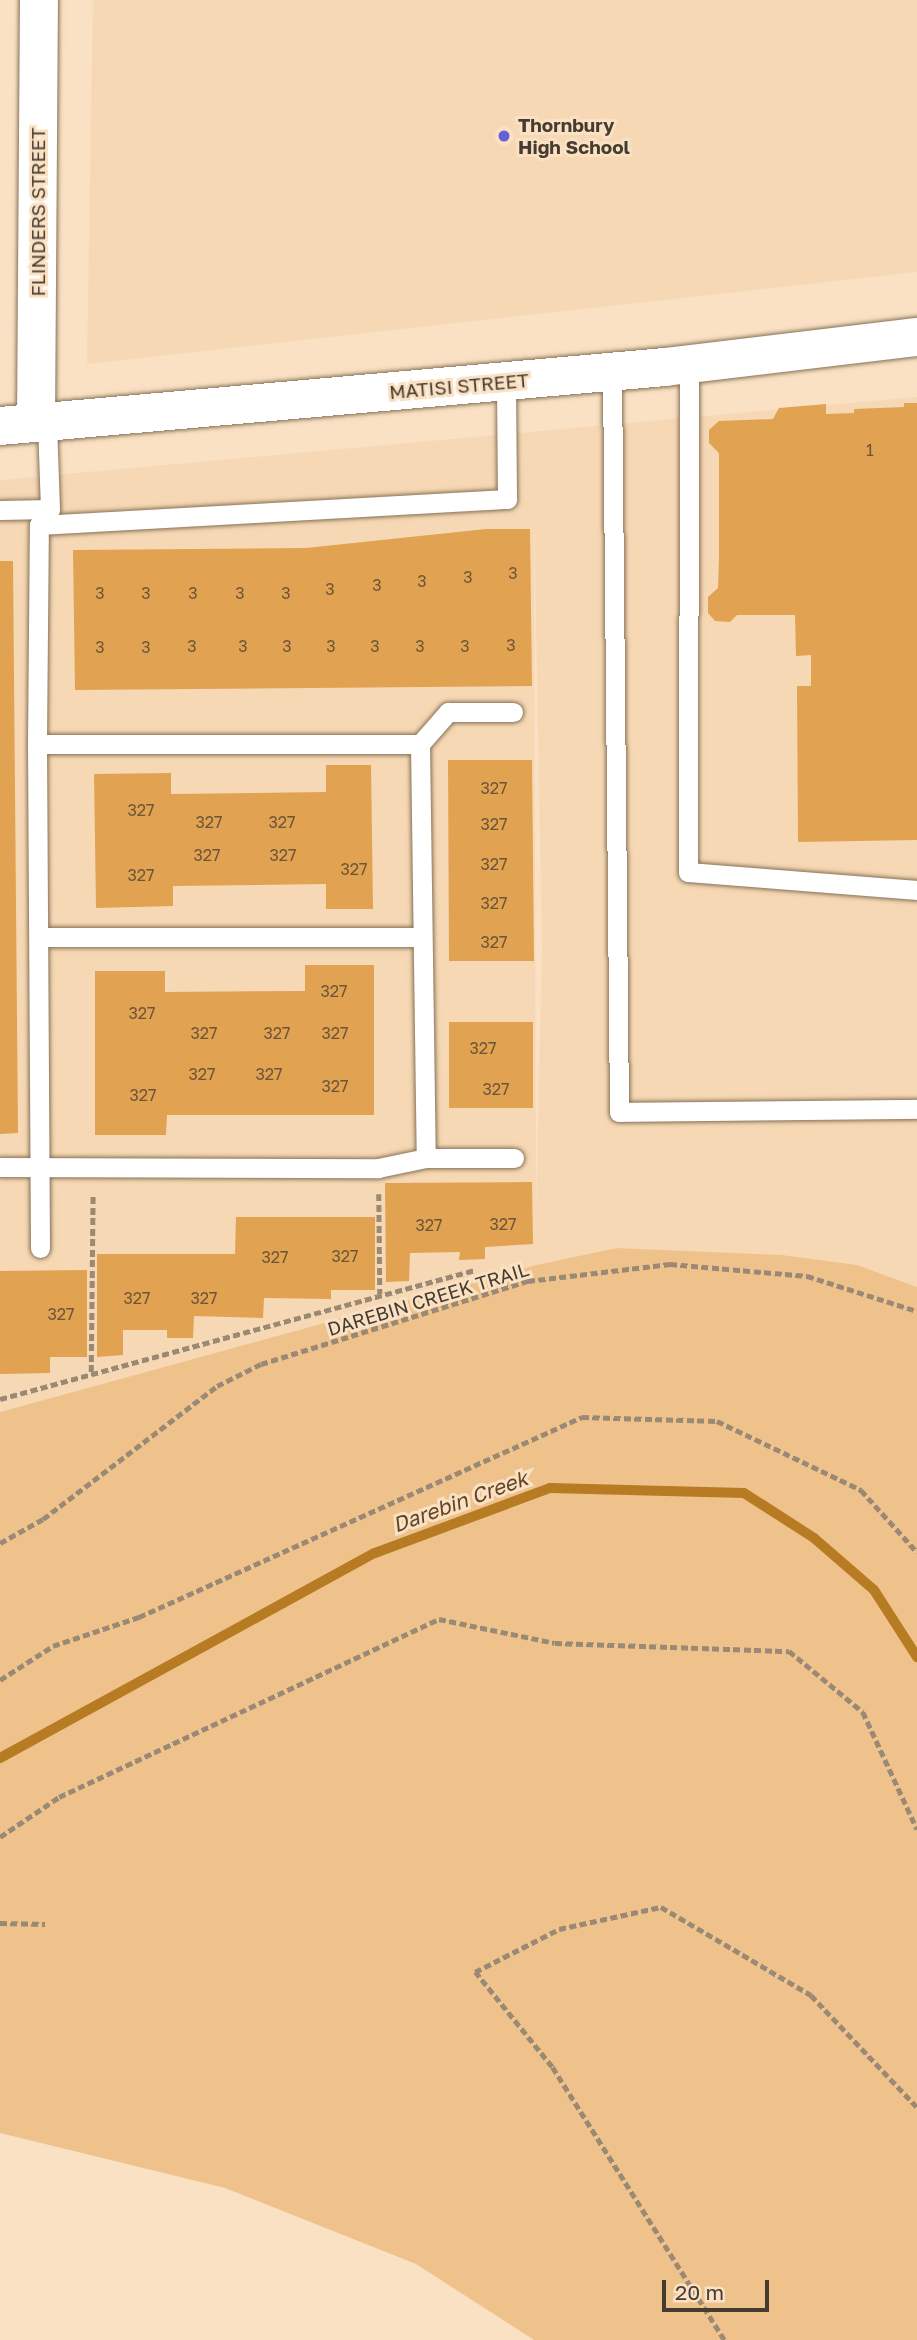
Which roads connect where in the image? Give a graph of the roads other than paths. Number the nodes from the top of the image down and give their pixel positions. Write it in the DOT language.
graph roads {
  1 [pos="39,0"];
  2 [pos="917,337"];
  3 [pos="689,364"];
  4 [pos="612,372"];
  5 [pos="506,382"];
  6 [pos="28,424"];
  7 [pos="0,510"];
  8 [pos="45,517"];
  9 [pos="513,712"];
  10 [pos="37,744"];
  11 [pos="420,744"];
  12 [pos="917,890"];
  13 [pos="40,937"];
  14 [pos="422,937"];
  15 [pos="917,1109"];
  16 [pos="426,1158"];
  17 [pos="514,1158"];
  18 [pos="0,1167"];
  19 [pos="41,1167"];
  20 [pos="40,1248"];
  1 -- 6 [label="street, FLINDERS STREET"];
  2 -- 3 [label="street, MATISI STREET"];
  3 -- 4 [label="street, MATISI STREET"];
  3 -- 12 [label="lane"];
  4 -- 5 [label="street, MATISI STREET"];
  4 -- 15 [label="lane"];
  5 -- 6 [label="street, MATISI STREET"];
  5 -- 8 [label="lane"];
  6 -- 8 [label="lane"];
  7 -- 8 [label="lane"];
  8 -- 10 [label="lane"];
  9 -- 11 [label="lane"];
  10 -- 11 [label="lane"];
  10 -- 13 [label="lane"];
  11 -- 14 [label="lane"];
  13 -- 14 [label="lane"];
  13 -- 19 [label="lane"];
  14 -- 16 [label="lane"];
  16 -- 17 [label="lane"];
  16 -- 19 [label="lane"];
  18 -- 19 [label="lane"];
  19 -- 20 [label="lane"];
}
